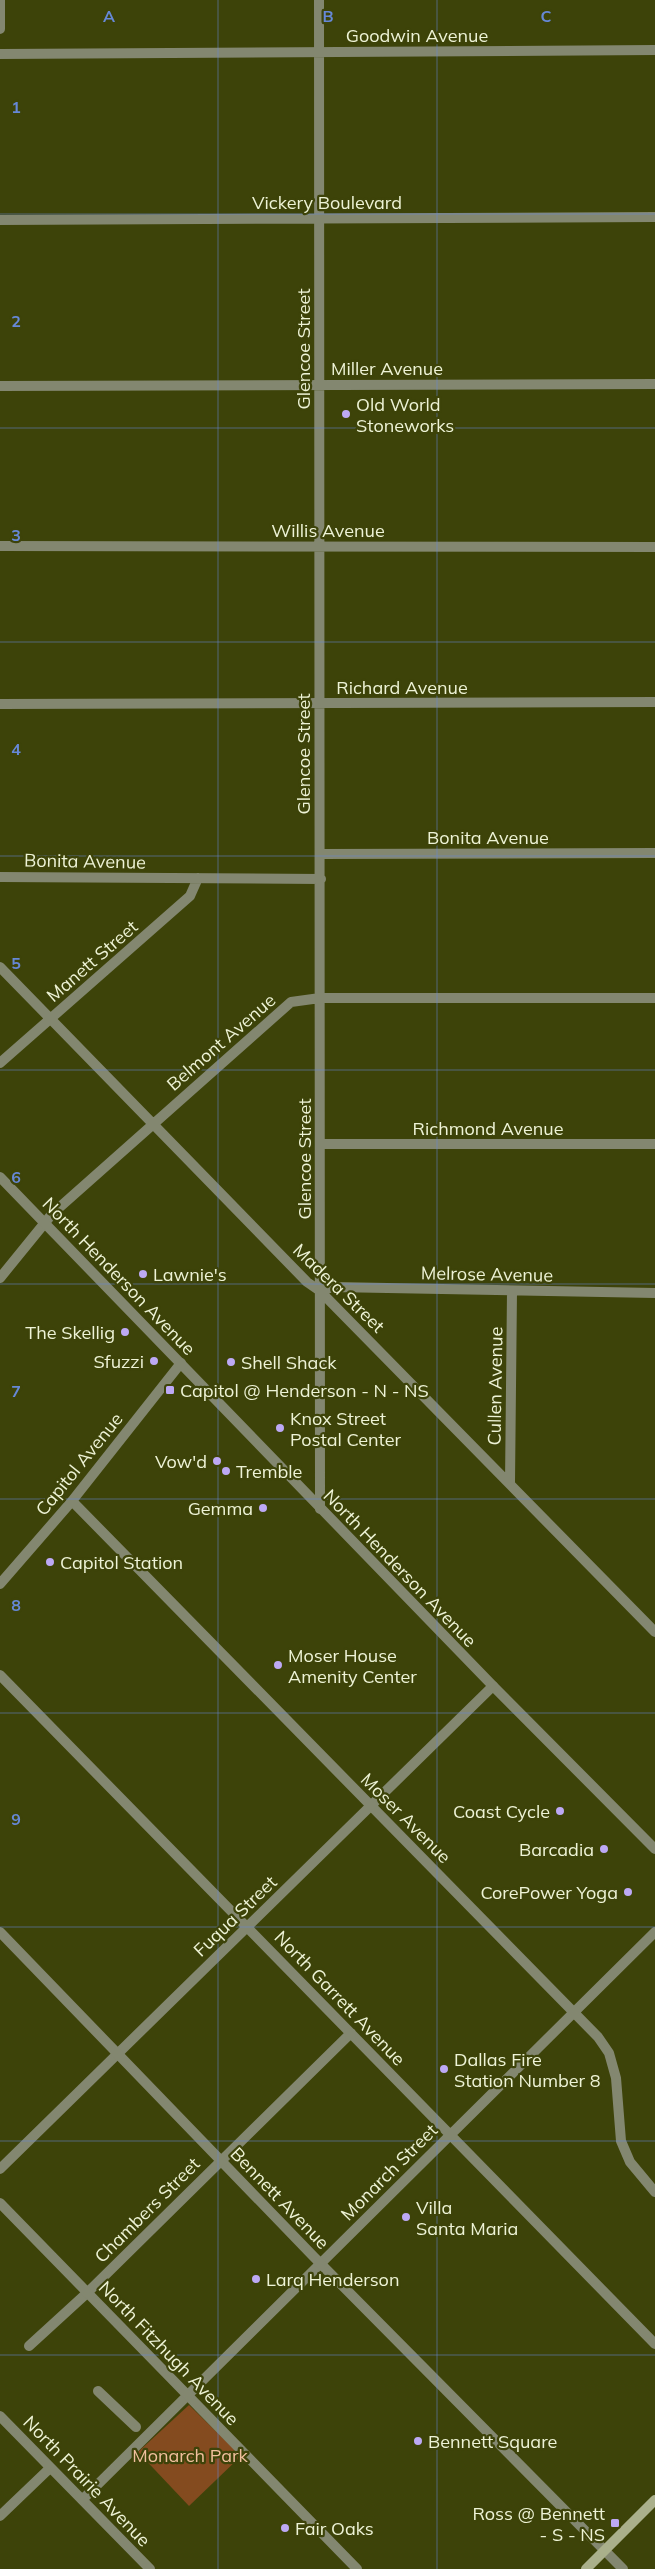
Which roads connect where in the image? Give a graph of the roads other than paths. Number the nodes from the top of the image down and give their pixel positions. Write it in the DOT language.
graph roads {
  1 [pos="0,0"];
  2 [pos="319,0"];
  3 [pos="0,30"];
  4 [pos="655,50"];
  5 [pos="319,52"];
  6 [pos="0,54"];
  7 [pos="655,217"];
  8 [pos="318,219"];
  9 [pos="0,220"];
  10 [pos="319,384"];
  11 [pos="655,384"];
  12 [pos="0,386"];
  13 [pos="0,546"];
  14 [pos="319,546"];
  15 [pos="655,547"];
  16 [pos="655,702"];
  17 [pos="319,703"];
  18 [pos="0,704"];
  19 [pos="655,853"];
  20 [pos="320,854"];
  21 [pos="0,876"];
  22 [pos="198,878"];
  23 [pos="320,879"];
  24 [pos="0,967"];
  25 [pos="320,998"];
  26 [pos="655,998"];
  27 [pos="50,1019"];
  28 [pos="0,1063"];
  29 [pos="152,1124"];
  30 [pos="320,1144"];
  31 [pos="655,1144"];
  32 [pos="0,1176"];
  33 [pos="44,1224"];
  34 [pos="0,1278"];
  35 [pos="512,1290"];
  36 [pos="320,1291"];
  37 [pos="655,1293"];
  38 [pos="181,1363"];
  39 [pos="510,1482"];
  40 [pos="72,1501"];
  41 [pos="320,1509"];
  42 [pos="0,1584"];
  43 [pos="655,1632"];
  44 [pos="0,1675"];
  45 [pos="493,1686"];
  46 [pos="371,1806"];
  47 [pos="655,1849"];
  48 [pos="248,1927"];
  49 [pos="0,1932"];
  50 [pos="655,1932"];
  51 [pos="573,2013"];
  52 [pos="351,2033"];
  53 [pos="119,2054"];
  54 [pos="451,2134"];
  55 [pos="220,2160"];
  56 [pos="0,2169"];
  57 [pos="655,2192"];
  58 [pos="0,2202"];
  59 [pos="321,2263"];
  60 [pos="87,2293"];
  61 [pos="655,2344"];
  62 [pos="29,2346"];
  63 [pos="98,2390"];
  64 [pos="189,2394"];
  65 [pos="0,2416"];
  66 [pos="136,2427"];
  67 [pos="50,2468"];
  68 [pos="83,2499"];
  69 [pos="655,2500"];
  70 [pos="0,2516"];
  71 [pos="605,2551"];
  72 [pos="150,2569"];
  73 [pos="357,2569"];
  74 [pos="586,2569"];
  75 [pos="622,2569"];
  1 -- 3 [label="street"];
  2 -- 5 [label="street, Glencoe Street"];
  4 -- 5 [label="street, Goodwin Avenue"];
  5 -- 6 [label="street, Goodwin Avenue"];
  5 -- 8 [label="street, Glencoe Street"];
  7 -- 8 [label="street, Vickery Boulevard"];
  8 -- 9 [label="street, Vickery Boulevard"];
  8 -- 10 [label="street, Glencoe Street"];
  10 -- 11 [label="street, Miller Avenue"];
  10 -- 12 [label="street, Miller Avenue"];
  10 -- 14 [label="street, Glencoe Street"];
  13 -- 14 [label="street, Willis Avenue"];
  14 -- 15 [label="street, Willis Avenue"];
  14 -- 17 [label="street, Glencoe Street"];
  16 -- 17 [label="street, Richard Avenue"];
  17 -- 18 [label="street, Richard Avenue"];
  17 -- 20 [label="street, Glencoe Street"];
  19 -- 20 [label="street, Bonita Avenue"];
  20 -- 23 [label="street, Glencoe Street"];
  21 -- 22 [label="street, Bonita Avenue"];
  22 -- 23 [label="street, Bonita Avenue"];
  22 -- 27 [label="street, Manett Street"];
  23 -- 25 [label="street, Glencoe Street"];
  24 -- 27 [label="street, Madera Street"];
  25 -- 26 [label="street, Belmont Avenue"];
  25 -- 29 [label="street, Belmont Avenue"];
  25 -- 30 [label="street, Glencoe Street"];
  27 -- 28 [label="street, Manett Street"];
  27 -- 29 [label="street, Madera Street"];
  29 -- 33 [label="street, Belmont Avenue"];
  29 -- 36 [label="street, Madera Street"];
  30 -- 31 [label="street, Richmond Avenue"];
  30 -- 36 [label="street, Glencoe Street"];
  32 -- 33 [label="street, North Henderson Avenue"];
  33 -- 34 [label="street, Belmont Avenue"];
  33 -- 38 [label="street, North Henderson Avenue"];
  35 -- 36 [label="street, Melrose Avenue"];
  35 -- 37 [label="street, Melrose Avenue"];
  35 -- 39 [label="street, Cullen Avenue"];
  36 -- 39 [label="street, Madera Street"];
  36 -- 41 [label="street, Glencoe Street"];
  38 -- 40 [label="street, Capitol Avenue"];
  38 -- 41 [label="street, North Henderson Avenue"];
  39 -- 43 [label="street, Madera Street"];
  40 -- 42 [label="street, Capitol Avenue"];
  40 -- 46 [label="street, Moser Avenue"];
  41 -- 45 [label="street, North Henderson Avenue"];
  44 -- 48 [label="street, North Garrett Avenue"];
  45 -- 46 [label="street, Fuqua Street"];
  45 -- 47 [label="street, North Henderson Avenue"];
  46 -- 48 [label="street, Fuqua Street"];
  46 -- 51 [label="street, Moser Avenue"];
  48 -- 52 [label="street, North Garrett Avenue"];
  48 -- 53 [label="street, Fuqua Street"];
  49 -- 53 [label="street, Bennett Avenue"];
  50 -- 51 [label="street, Monarch Street"];
  51 -- 54 [label="street, Monarch Street"];
  51 -- 57 [label="street, Moser Avenue"];
  52 -- 54 [label="street, North Garrett Avenue"];
  52 -- 55 [label="street, Chambers Street"];
  53 -- 55 [label="street, Bennett Avenue"];
  53 -- 56 [label="street, Fuqua Street"];
  54 -- 59 [label="street, Monarch Street"];
  54 -- 61 [label="street, North Garrett Avenue"];
  55 -- 59 [label="street, Bennett Avenue"];
  55 -- 60 [label="street, Chambers Street"];
  58 -- 60 [label="street, North Fitzhugh Avenue"];
  59 -- 64 [label="street, Monarch Street"];
  59 -- 71 [label="street, Bennett Avenue"];
  60 -- 62 [label="street, Chambers Street"];
  60 -- 64 [label="street, North Fitzhugh Avenue"];
  63 -- 66 [label="street"];
  64 -- 68 [label="street, Monarch Street"];
  64 -- 73 [label="street, North Fitzhugh Avenue"];
  65 -- 67 [label="street, North Prairie Avenue"];
  67 -- 68 [label="street, North Prairie Avenue"];
  67 -- 70 [label="street"];
  68 -- 72 [label="street, North Prairie Avenue"];
  69 -- 71 [label="main road"];
  71 -- 74 [label="main road"];
  71 -- 75 [label="street, Bennett Avenue"];
}
